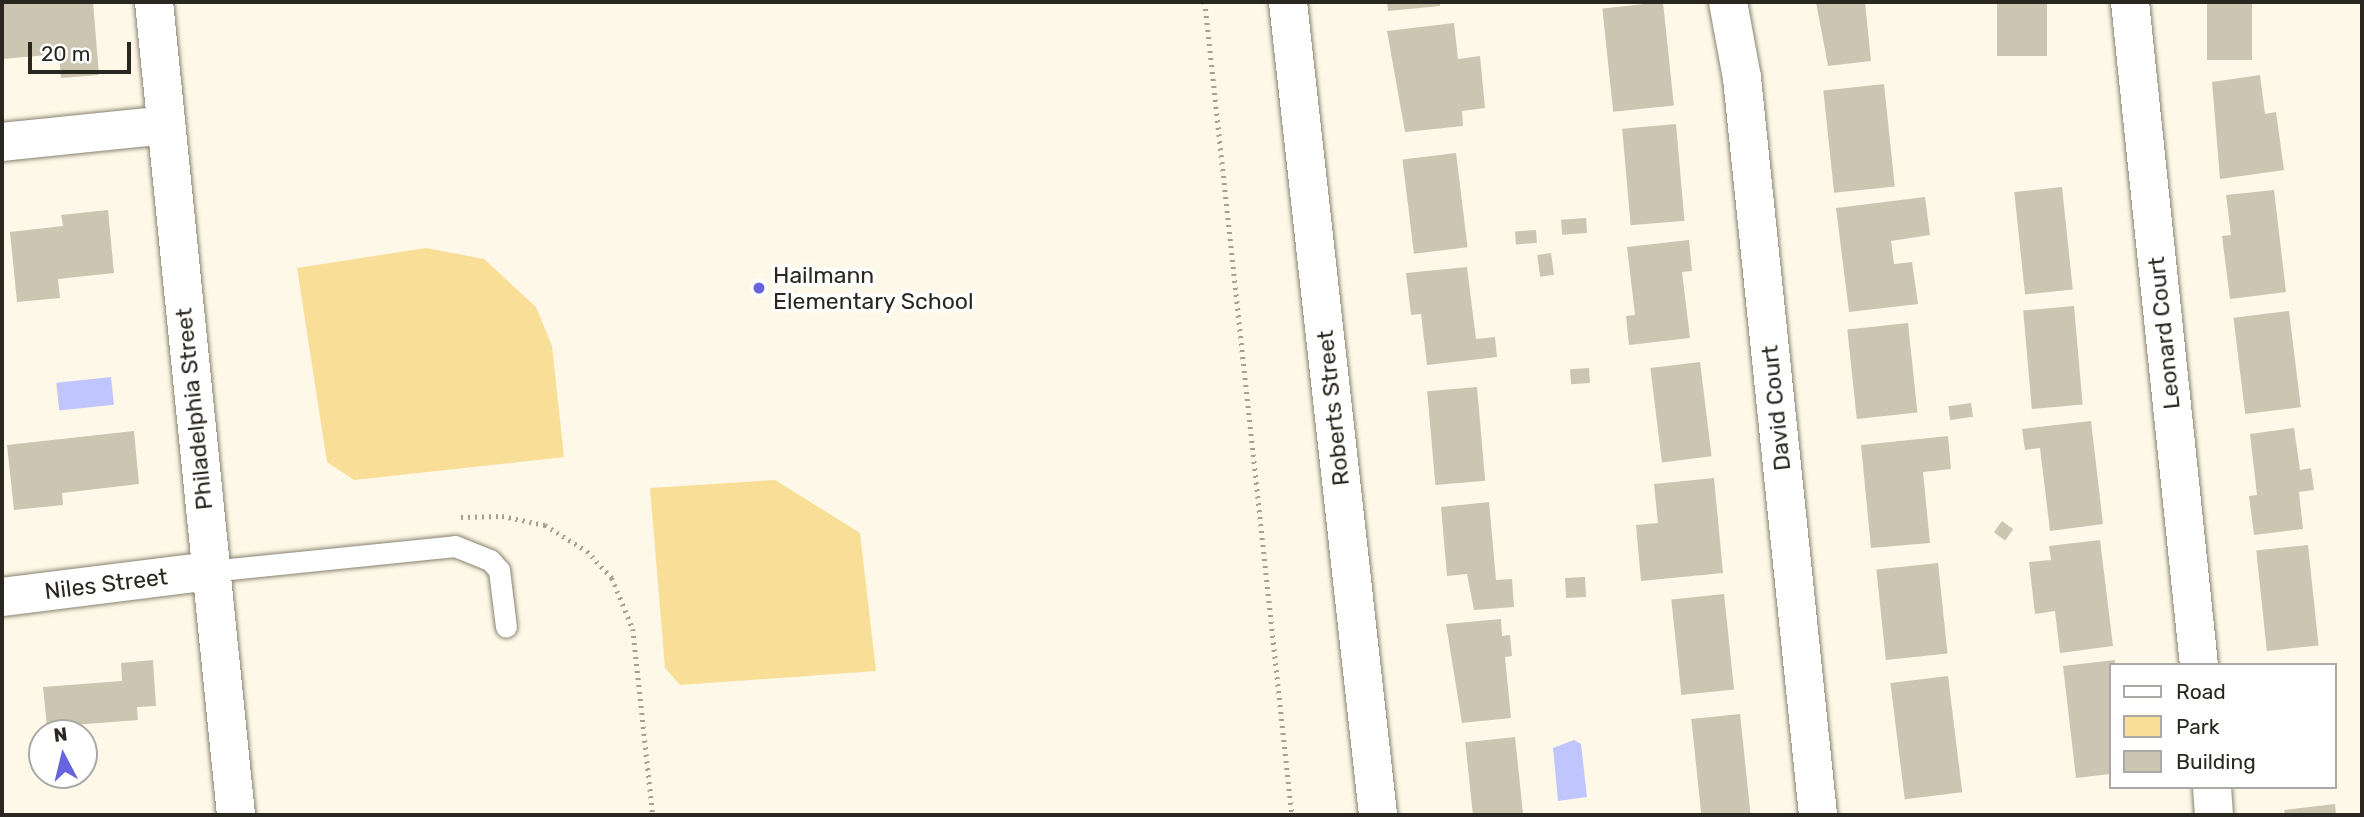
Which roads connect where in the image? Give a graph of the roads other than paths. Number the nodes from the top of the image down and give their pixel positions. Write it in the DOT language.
graph roads {
  1 [pos="153,2"];
  2 [pos="1287,2"];
  3 [pos="1728,2"];
  4 [pos="2130,2"];
  5 [pos="166,125"];
  6 [pos="2,142"];
  7 [pos="210,571"];
  8 [pos="2,597"];
  9 [pos="506,627"];
  10 [pos="2199,663"];
  11 [pos="2211,789"];
  12 [pos="236,815"];
  13 [pos="1378,815"];
  14 [pos="1818,815"];
  15 [pos="2214,815"];
  1 -- 5 [label="street, Philadelphia Street"];
  2 -- 13 [label="street, Roberts Street"];
  3 -- 14 [label="street, David Court"];
  4 -- 10 [label="street, Leonard Court"];
  5 -- 6 [label="street"];
  5 -- 7 [label="street, Philadelphia Street"];
  7 -- 8 [label="street, Niles Street"];
  7 -- 9 [label="lane"];
  7 -- 12 [label="street, Philadelphia Street"];
  11 -- 15 [label="street"];
}
